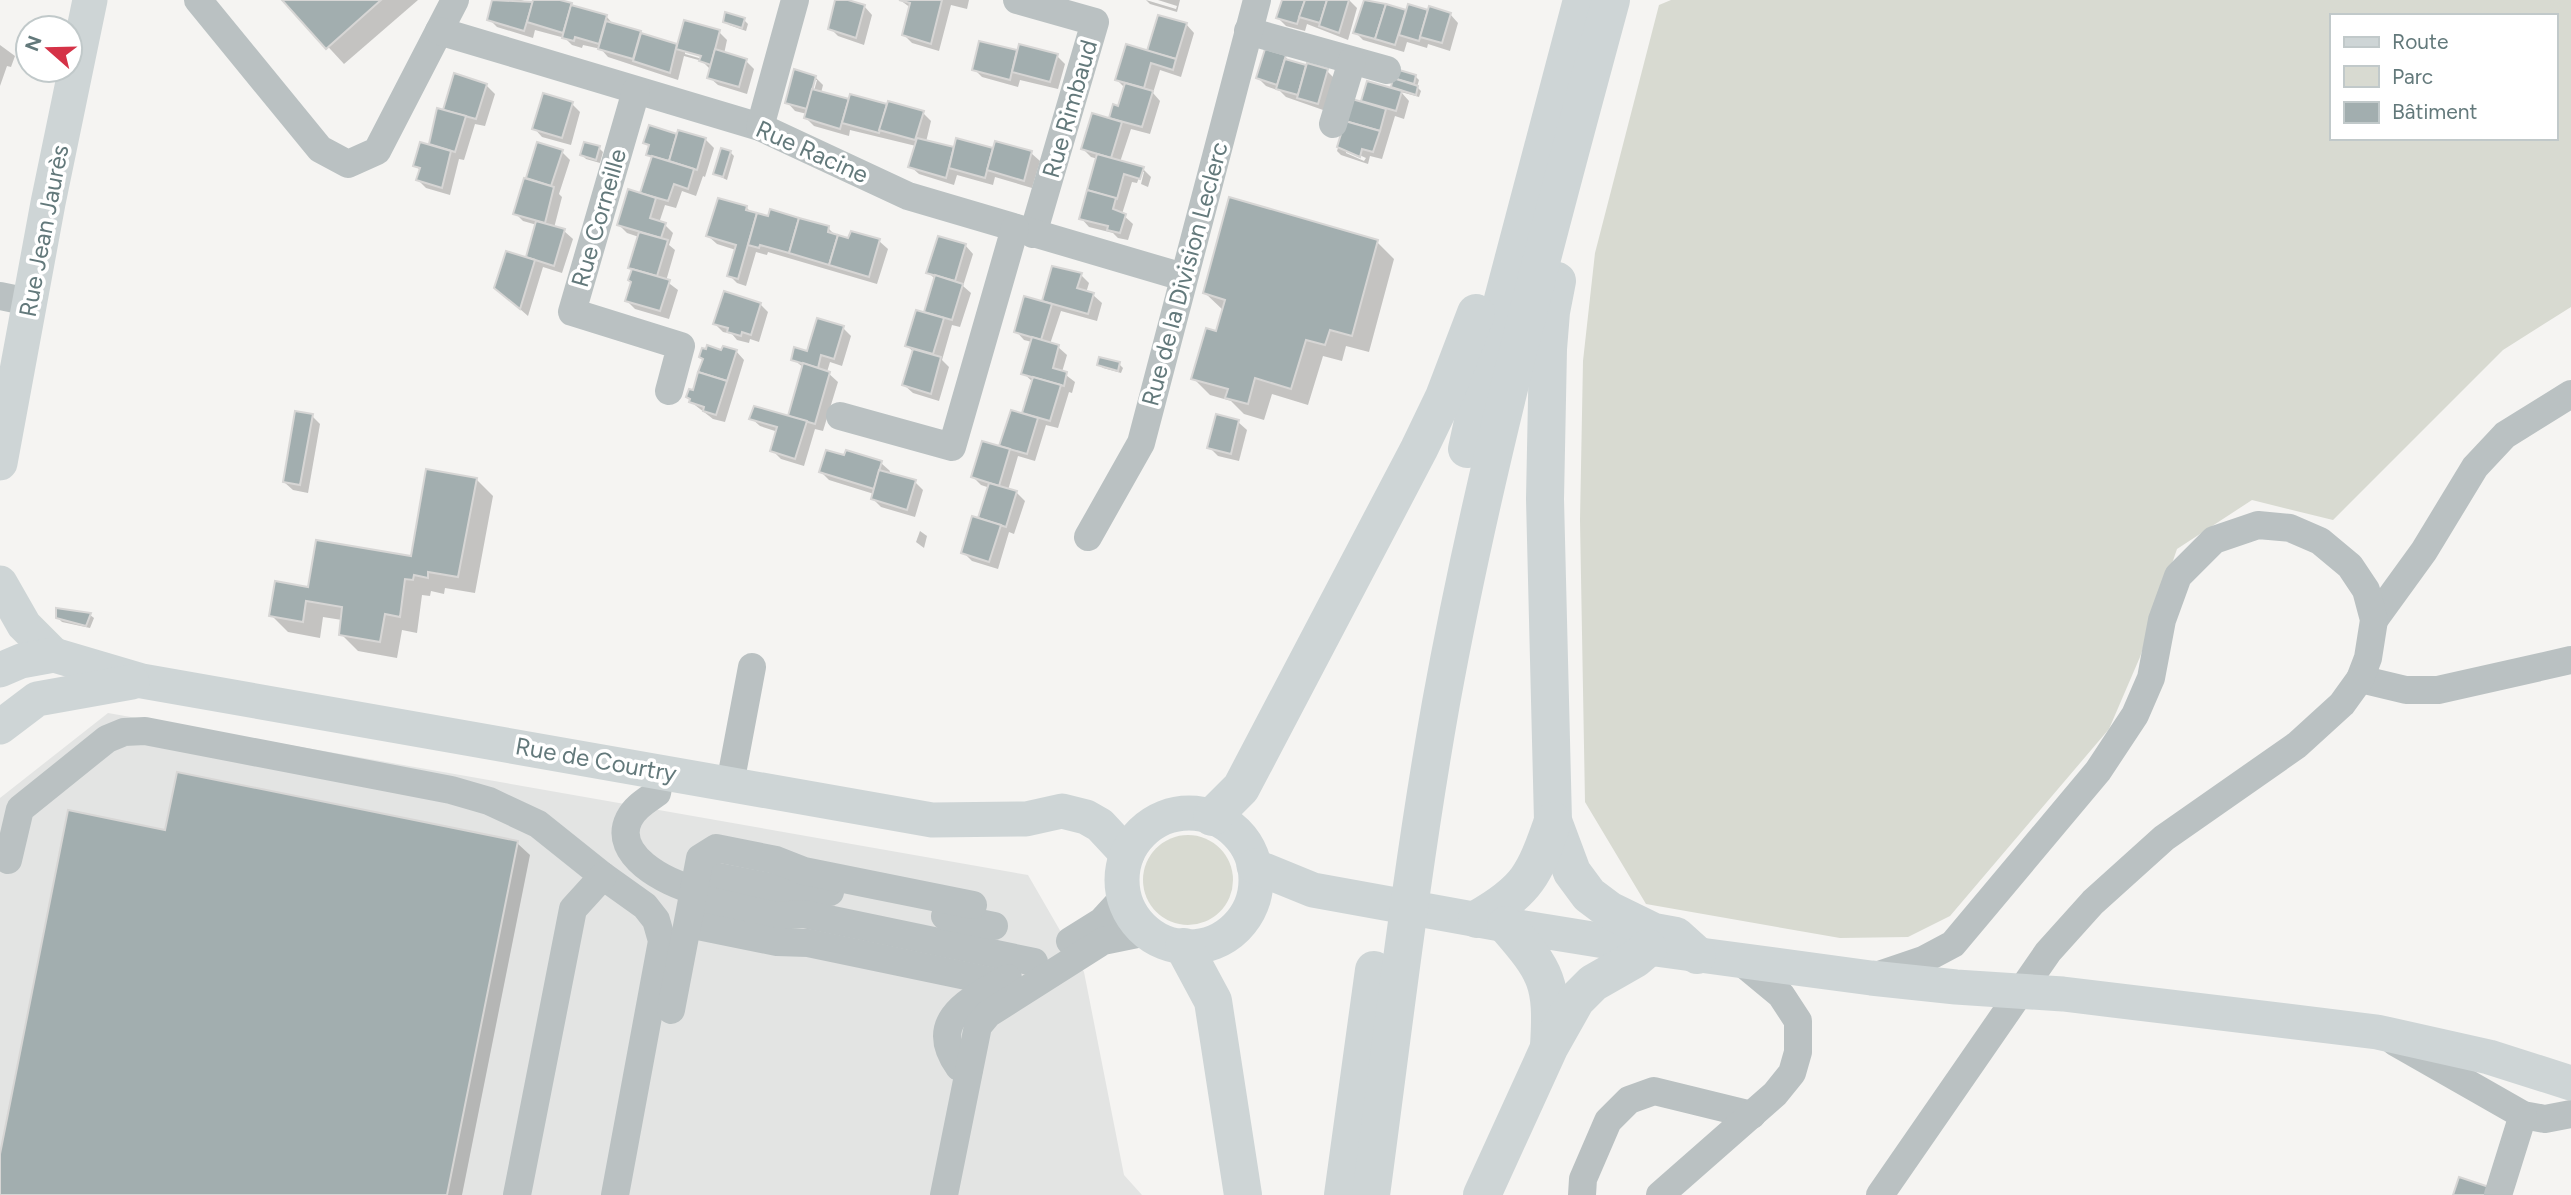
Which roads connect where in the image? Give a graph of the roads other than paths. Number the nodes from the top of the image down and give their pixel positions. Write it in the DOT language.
graph roads {
  1 [pos="90,0"];
  2 [pos="198,0"];
  3 [pos="455,0"];
  4 [pos="796,0"];
  5 [pos="1017,0"];
  6 [pos="1256,0"];
  7 [pos="1582,0"];
  8 [pos="1611,0"];
  9 [pos="439,31"];
  10 [pos="1248,31"];
  11 [pos="1352,61"];
  12 [pos="1387,70"];
  13 [pos="636,91"];
  14 [pos="1564,121"];
  15 [pos="1333,124"];
  16 [pos="760,127"];
  17 [pos="1024,231"];
  18 [pos="1182,277"];
  19 [pos="15,299"];
  20 [pos="669,391"];
  21 [pos="2571,394"];
  22 [pos="840,416"];
  23 [pos="0,463"];
  24 [pos="1088,537"];
  25 [pos="0,583"];
  26 [pos="2374,620"];
  27 [pos="54,655"];
  28 [pos="2571,660"];
  29 [pos="752,667"];
  30 [pos="1,668"];
  31 [pos="2360,679"];
  32 [pos="142,681"];
  33 [pos="37,699"];
  34 [pos="0,727"];
  35 [pos="661,773"];
  36 [pos="730,784"];
  37 [pos="1212,817"];
  38 [pos="988,820"];
  39 [pos="1157,821"];
  40 [pos="1553,821"];
  41 [pos="1127,854"];
  42 [pos="8,860"];
  43 [pos="1254,866"];
  44 [pos="603,876"];
  45 [pos="1313,890"];
  46 [pos="693,896"];
  47 [pos="1124,897"];
  48 [pos="1252,904"];
  49 [pos="777,915"];
  50 [pos="1492,922"];
  51 [pos="1147,932"];
  52 [pos="1002,934"];
  53 [pos="1184,947"];
  54 [pos="1648,948"];
  55 [pos="1697,955"];
  56 [pos="1390,956"];
  57 [pos="1740,961"];
  58 [pos="1029,974"];
  59 [pos="1871,978"];
  60 [pos="671,1010"];
  61 [pos="2377,1032"];
  62 [pos="1549,1048"];
  63 [pos="969,1069"];
  64 [pos="2571,1083"];
  65 [pos="2571,1114"];
  66 [pos="1752,1115"];
  67 [pos="2523,1115"];
  68 [pos="517,1195"];
  69 [pos="615,1195"];
  70 [pos="944,1195"];
  71 [pos="1243,1195"];
  72 [pos="1343,1195"];
  73 [pos="1371,1195"];
  74 [pos="1482,1195"];
  75 [pos="1582,1195"];
  76 [pos="1660,1195"];
  77 [pos="1880,1195"];
  78 [pos="2498,1195"];
  1 -- 19 [label="main road, Rue Jean Jaurès"];
  2 -- 9 [label="street"];
  3 -- 9 [label="street"];
  4 -- 16 [label="street"];
  5 -- 17 [label="street, Rue Rimbaud"];
  6 -- 10 [label="street, Rue de la Division Leclerc"];
  7 -- 14 [label="highway"];
  8 -- 14 [label="highway"];
  9 -- 13 [label="street, Rue Racine"];
  10 -- 11 [label="street"];
  10 -- 18 [label="street, Rue de la Division Leclerc"];
  11 -- 12 [label="street"];
  11 -- 15 [label="street"];
  13 -- 16 [label="street, Rue Racine"];
  13 -- 20 [label="street, Rue Corneille"];
  14 -- 37 [label="highway"];
  14 -- 40 [label="highway"];
  14 -- 56 [label="highway"];
  16 -- 17 [label="street, Rue Racine"];
  17 -- 18 [label="street, Rue Racine"];
  17 -- 22 [label="street"];
  18 -- 24 [label="street, Rue de la Division Leclerc"];
  19 -- 23 [label="main road, Rue Jean Jaurès"];
  21 -- 26 [label="street"];
  25 -- 27 [label="main road, Rue de Courtry"];
  26 -- 31 [label="street"];
  26 -- 59 [label="street"];
  27 -- 30 [label="main road, Rue de Courtry"];
  27 -- 32 [label="main road, Rue de Courtry"];
  28 -- 31 [label="street"];
  29 -- 36 [label="street"];
  30 -- 33 [label="main road"];
  31 -- 77 [label="street"];
  32 -- 33 [label="main road"];
  32 -- 35 [label="main road, Rue de Courtry"];
  33 -- 34 [label="main road"];
  35 -- 36 [label="main road, Rue de Courtry"];
  35 -- 46 [label="street"];
  36 -- 38 [label="main road, Rue de Courtry"];
  37 -- 39 [label="main road"];
  37 -- 43 [label="main road"];
  38 -- 39 [label="main road"];
  38 -- 41 [label="main road, Rue de Courtry"];
  39 -- 41 [label="main road"];
  40 -- 50 [label="highway"];
  40 -- 55 [label="highway"];
  41 -- 47 [label="main road"];
  42 -- 44 [label="street"];
  43 -- 45 [label="main road"];
  43 -- 48 [label="main road"];
  44 -- 68 [label="street"];
  44 -- 69 [label="street"];
  45 -- 48 [label="main road"];
  45 -- 50 [label="main road"];
  46 -- 49 [label="street"];
  46 -- 49 [label="street"];
  46 -- 52 [label="street"];
  46 -- 60 [label="street"];
  47 -- 51 [label="main road"];
  47 -- 58 [label="street"];
  48 -- 53 [label="main road"];
  49 -- 52 [label="street"];
  49 -- 58 [label="street"];
  49 -- 58 [label="street"];
  50 -- 54 [label="main road"];
  50 -- 62 [label="highway"];
  51 -- 53 [label="main road"];
  51 -- 58 [label="street"];
  52 -- 58 [label="street"];
  53 -- 71 [label="highway"];
  54 -- 55 [label="main road"];
  54 -- 62 [label="highway"];
  55 -- 57 [label="main road"];
  56 -- 72 [label="highway"];
  56 -- 73 [label="highway"];
  57 -- 59 [label="main road"];
  57 -- 66 [label="street"];
  58 -- 63 [label="street"];
  58 -- 63 [label="street"];
  59 -- 61 [label="main road"];
  61 -- 64 [label="main road"];
  61 -- 67 [label="street"];
  62 -- 74 [label="highway"];
  63 -- 70 [label="street"];
  65 -- 67 [label="street"];
  66 -- 75 [label="street"];
  66 -- 76 [label="street"];
  67 -- 78 [label="street"];
}
